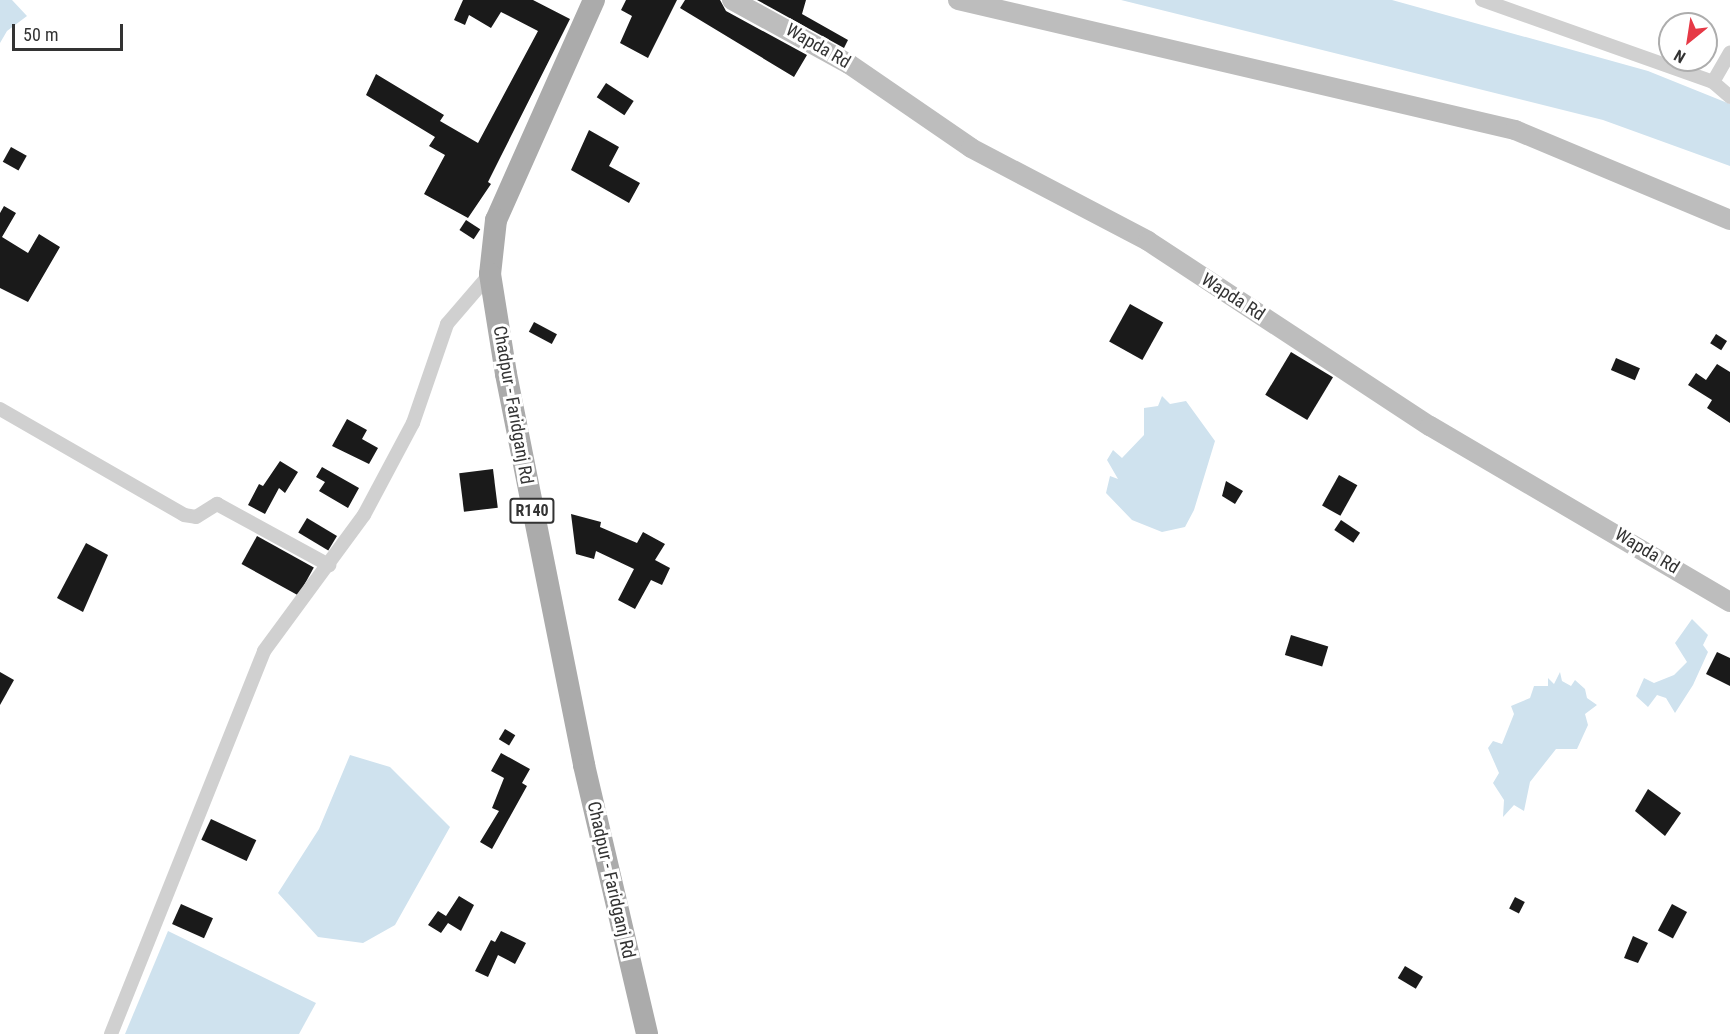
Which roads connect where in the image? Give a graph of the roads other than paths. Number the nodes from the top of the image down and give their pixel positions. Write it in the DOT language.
graph roads {
  1 [pos="594,0"];
  2 [pos="732,0"];
  3 [pos="958,0"];
  4 [pos="1482,0"];
  5 [pos="1730,53"];
  6 [pos="1713,82"];
  7 [pos="1730,97"];
  8 [pos="1730,220"];
  9 [pos="490,274"];
  10 [pos="0,409"];
  11 [pos="329,565"];
  12 [pos="1730,602"];
  13 [pos="111,1034"];
  14 [pos="647,1034"];
  1 -- 9 [label="main road, Chadpur - Faridganj Rd / R140"];
  2 -- 12 [label="main road, Wapda Rd"];
  3 -- 8 [label="main road"];
  4 -- 6 [label="street"];
  5 -- 6 [label="street"];
  6 -- 7 [label="street"];
  9 -- 11 [label="street"];
  9 -- 14 [label="main road, Chadpur - Faridganj Rd / R140"];
  10 -- 11 [label="street"];
  11 -- 13 [label="street"];
}
